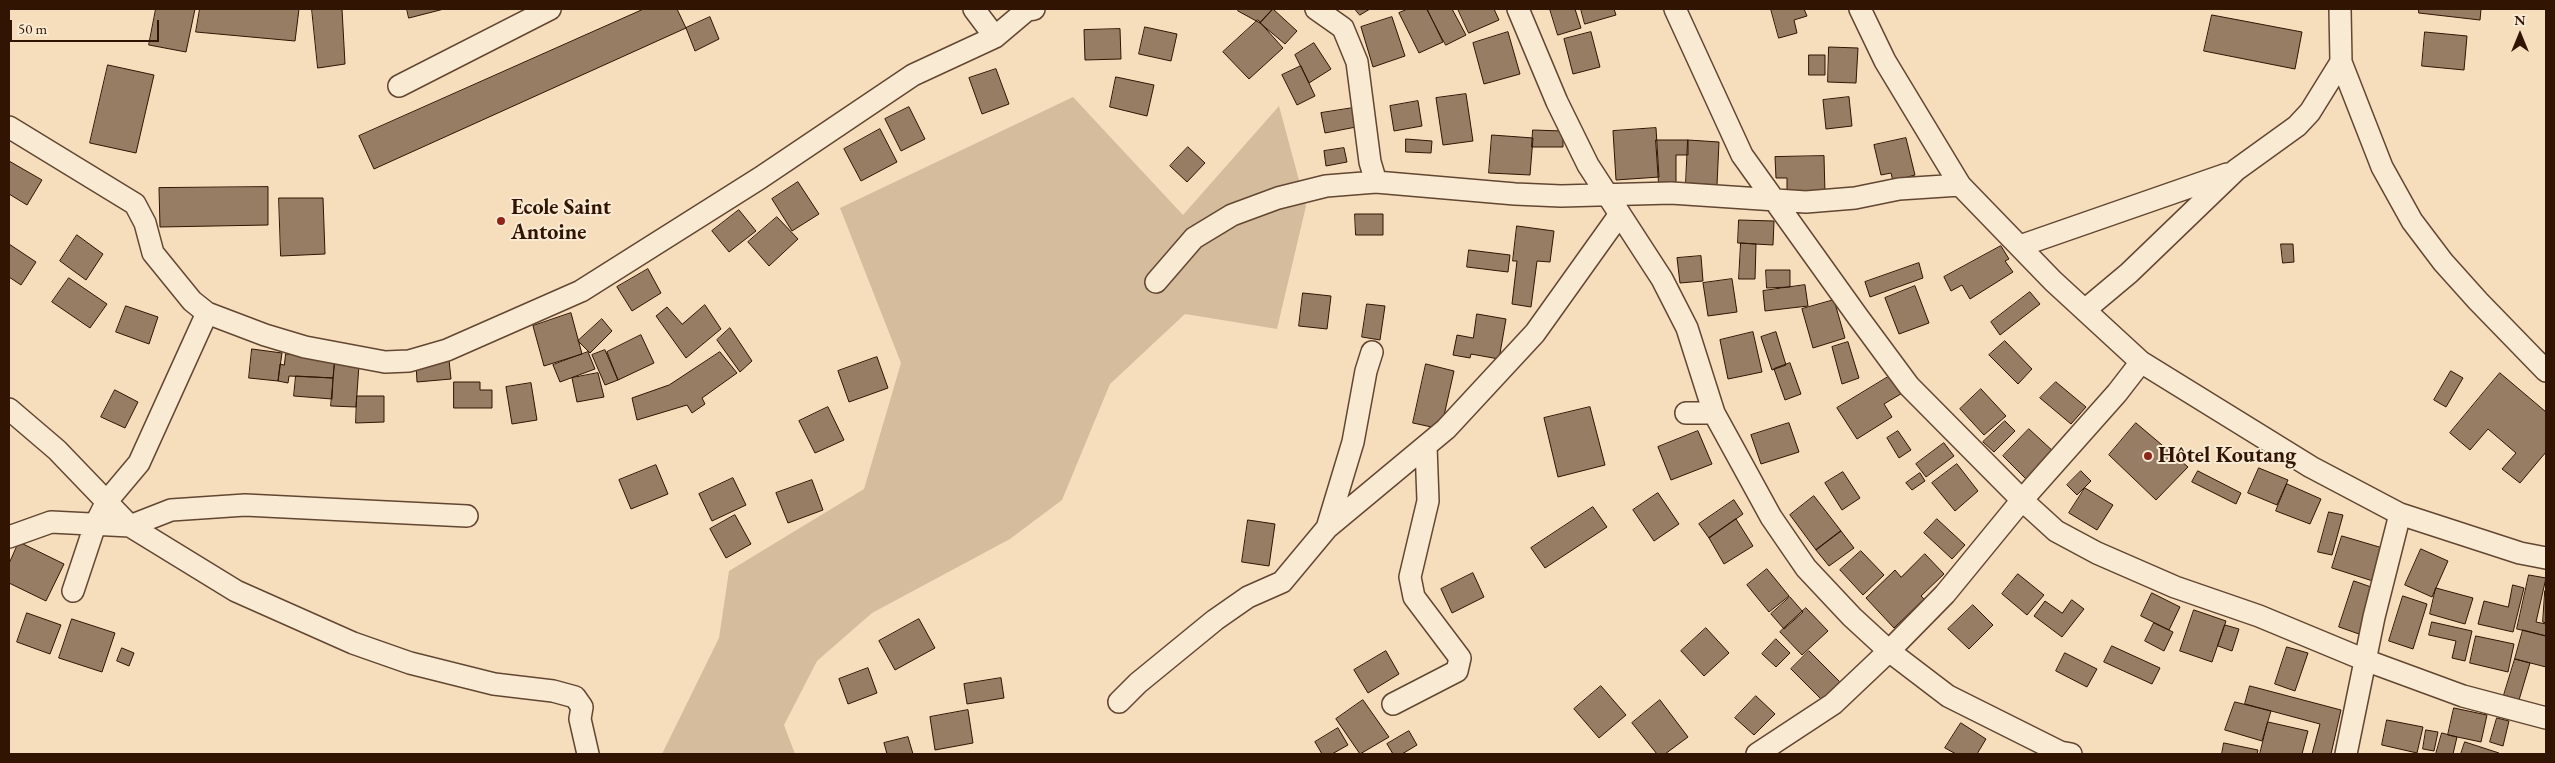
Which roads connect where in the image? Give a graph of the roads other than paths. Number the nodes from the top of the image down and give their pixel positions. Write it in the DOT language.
graph roads {
  1 [pos="550,9"];
  2 [pos="974,9"];
  3 [pos="1034,9"];
  4 [pos="1316,9"];
  5 [pos="1518,9"];
  6 [pos="1675,9"];
  7 [pos="1860,9"];
  8 [pos="2340,9"];
  9 [pos="995,37"];
  10 [pos="2341,62"];
  11 [pos="399,86"];
  12 [pos="9,127"];
  13 [pos="2236,170"];
  14 [pos="1376,182"];
  15 [pos="1960,185"];
  16 [pos="1607,196"];
  17 [pos="1776,201"];
  18 [pos="1620,214"];
  19 [pos="2020,246"];
  20 [pos="1156,282"];
  21 [pos="2086,310"];
  22 [pos="207,313"];
  23 [pos="1372,352"];
  24 [pos="2141,362"];
  25 [pos="2546,371"];
  26 [pos="9,409"];
  27 [pos="1686,413"];
  28 [pos="1714,413"];
  29 [pos="1426,446"];
  30 [pos="2022,500"];
  31 [pos="108,501"];
  32 [pos="2400,514"];
  33 [pos="467,516"];
  34 [pos="95,525"];
  35 [pos="130,526"];
  36 [pos="1327,528"];
  37 [pos="9,537"];
  38 [pos="2546,558"];
  39 [pos="73,591"];
  40 [pos="1889,651"];
  41 [pos="2365,660"];
  42 [pos="1119,702"];
  43 [pos="1393,704"];
  44 [pos="2546,718"];
  45 [pos="2063,753"];
  46 [pos="588,754"];
  47 [pos="1757,754"];
  48 [pos="2346,754"];
  1 -- 11 [label="street"];
  2 -- 9 [label="street"];
  3 -- 9 [label="street"];
  4 -- 14 [label="street"];
  5 -- 16 [label="street"];
  6 -- 17 [label="street"];
  7 -- 15 [label="street"];
  8 -- 10 [label="street"];
  9 -- 22 [label="street"];
  10 -- 13 [label="street"];
  10 -- 25 [label="street"];
  12 -- 22 [label="street"];
  13 -- 19 [label="street"];
  13 -- 21 [label="street"];
  14 -- 16 [label="street"];
  14 -- 20 [label="street"];
  15 -- 17 [label="street"];
  15 -- 19 [label="street"];
  16 -- 17 [label="street"];
  16 -- 18 [label="street"];
  17 -- 30 [label="street"];
  18 -- 28 [label="street"];
  18 -- 29 [label="street"];
  19 -- 21 [label="street"];
  21 -- 24 [label="street"];
  22 -- 31 [label="street"];
  23 -- 36 [label="street"];
  24 -- 30 [label="street"];
  24 -- 32 [label="street"];
  26 -- 31 [label="street"];
  27 -- 28 [label="street"];
  28 -- 40 [label="street"];
  29 -- 36 [label="street"];
  29 -- 43 [label="street"];
  30 -- 40 [label="street"];
  30 -- 41 [label="street"];
  31 -- 34 [label="street"];
  31 -- 35 [label="street"];
  32 -- 38 [label="street"];
  32 -- 41 [label="street"];
  33 -- 35 [label="street"];
  34 -- 35 [label="street"];
  34 -- 37 [label="street"];
  34 -- 39 [label="street"];
  35 -- 46 [label="street"];
  36 -- 42 [label="street"];
  40 -- 45 [label="street"];
  40 -- 47 [label="street"];
  41 -- 44 [label="street"];
  41 -- 48 [label="street"];
}
